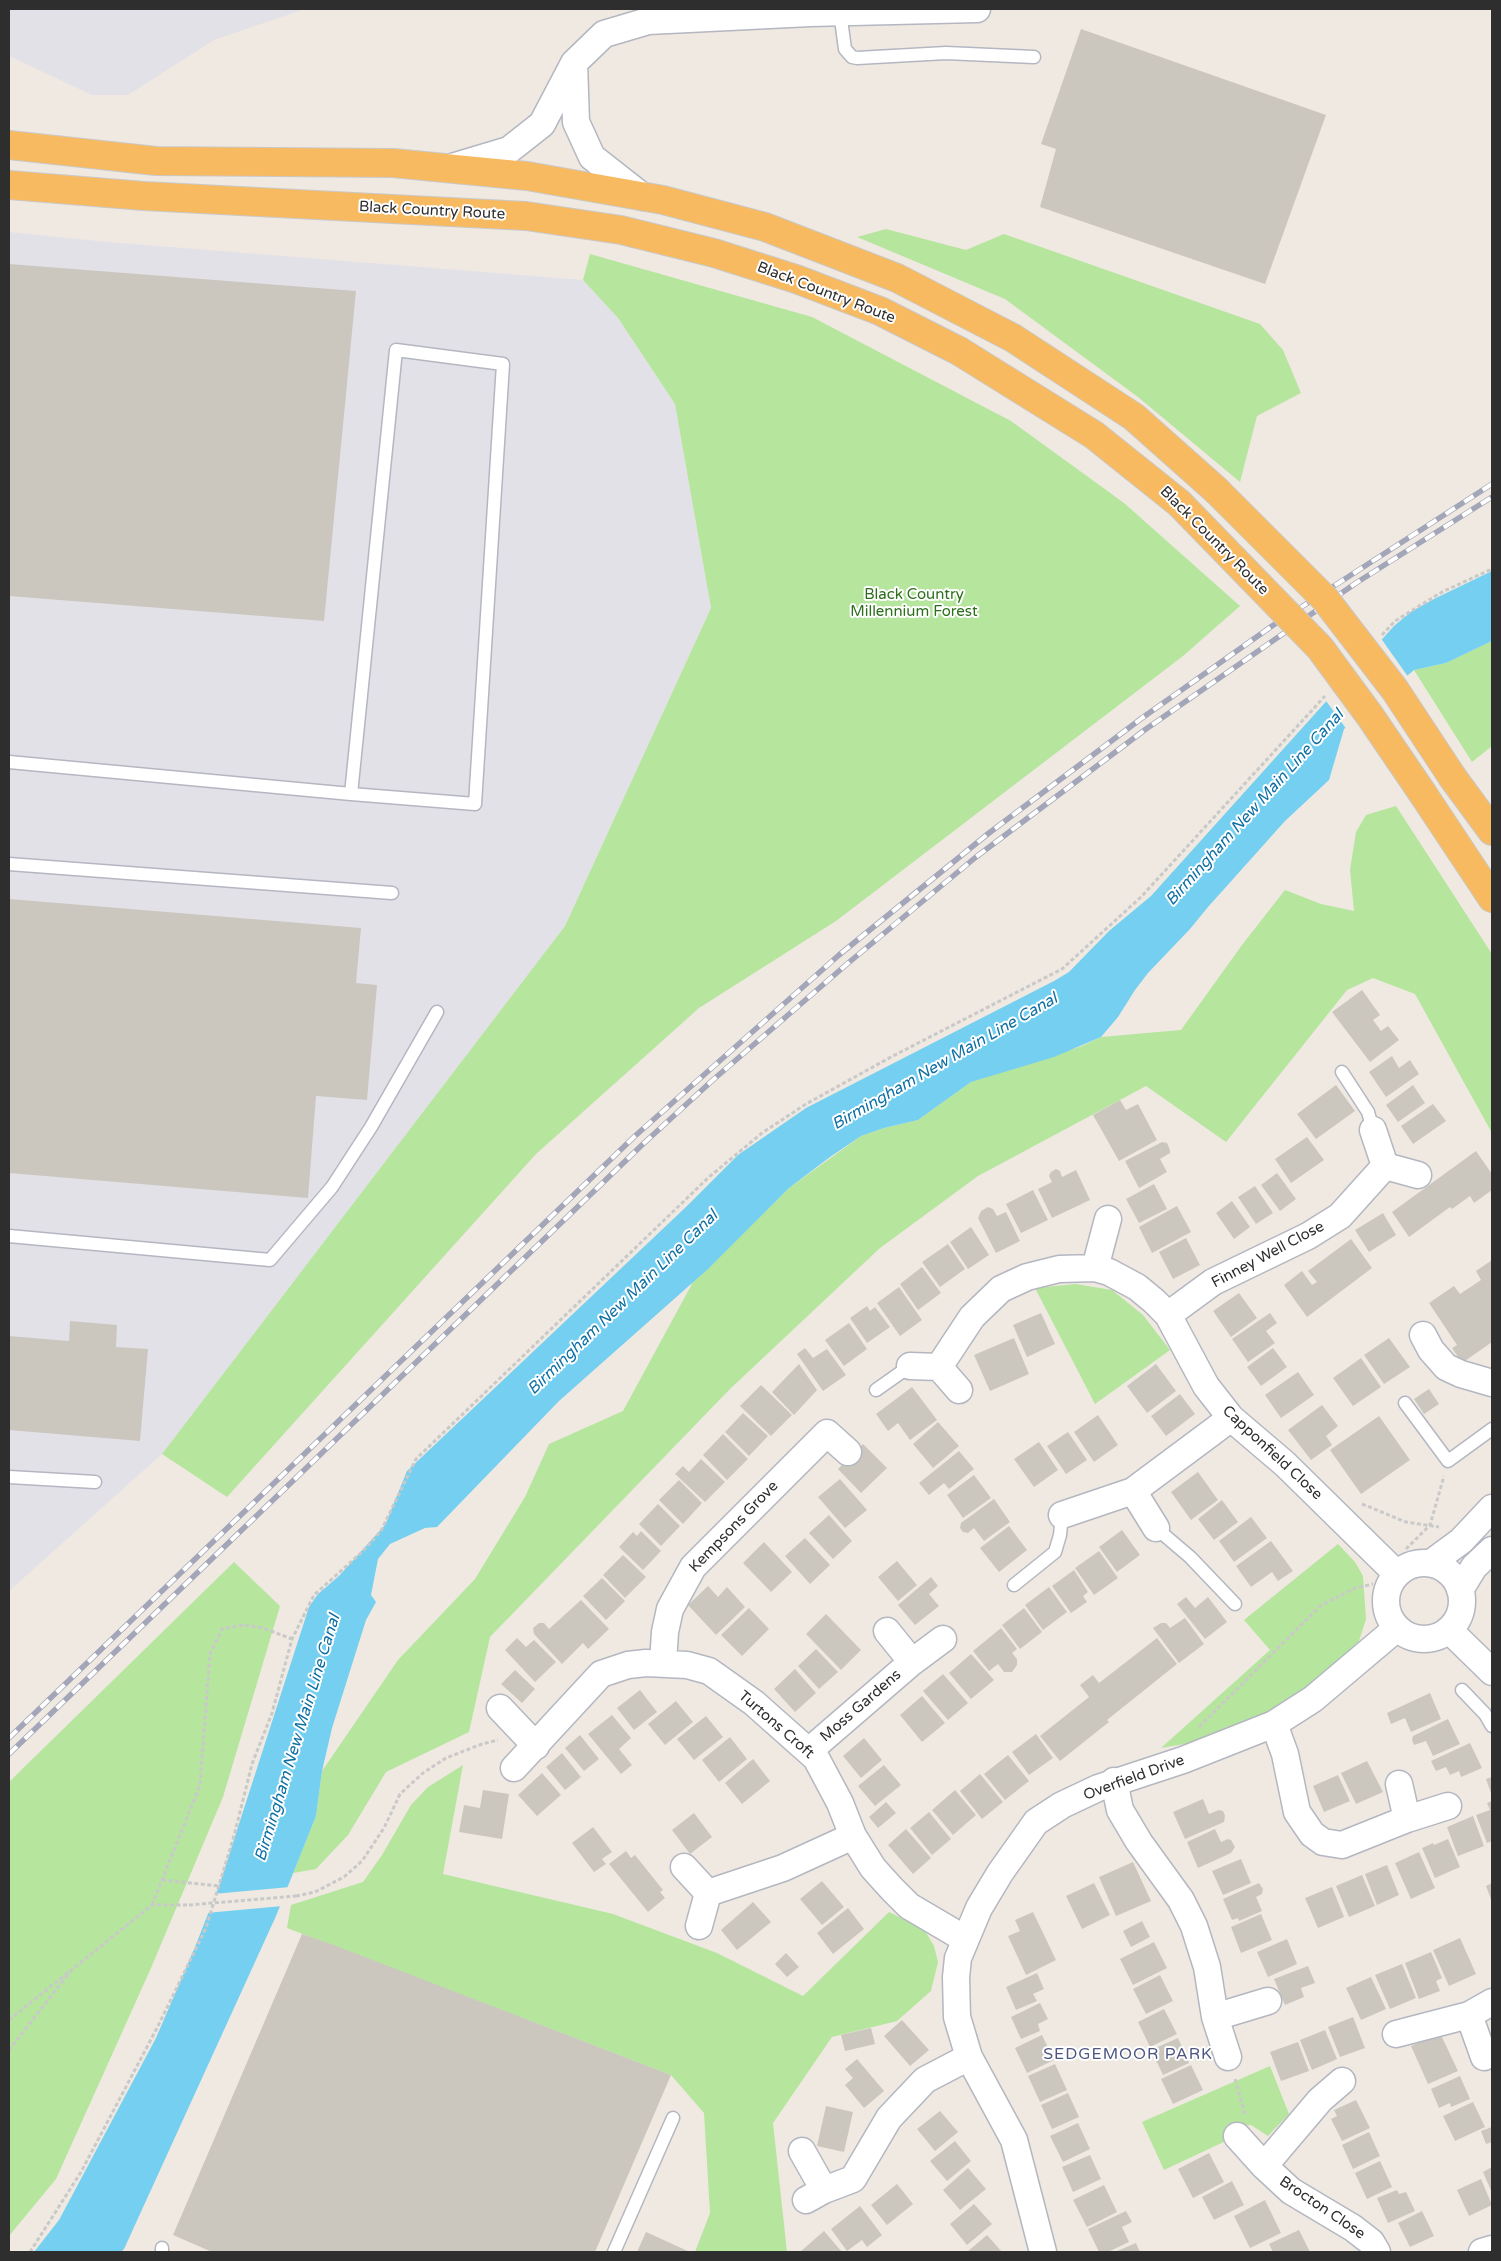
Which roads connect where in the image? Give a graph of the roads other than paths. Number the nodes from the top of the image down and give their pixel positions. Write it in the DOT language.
graph roads {
  1 [pos="977,9"];
  2 [pos="840,12"];
  3 [pos="1034,57"];
  4 [pos="574,63"];
  5 [pos="9,145"];
  6 [pos="449,168"];
  7 [pos="9,185"];
  8 [pos="643,197"];
  9 [pos="9,762"];
  10 [pos="351,794"];
  11 [pos="1492,831"];
  12 [pos="9,864"];
  13 [pos="392,893"];
  14 [pos="1492,898"];
  15 [pos="437,1012"];
  16 [pos="1342,1072"];
  17 [pos="1374,1130"];
  18 [pos="1385,1166"];
  19 [pos="1418,1176"];
  20 [pos="1108,1219"];
  21 [pos="9,1236"];
  22 [pos="1095,1268"];
  23 [pos="1168,1315"];
  24 [pos="1424,1335"];
  25 [pos="910,1366"];
  26 [pos="939,1366"];
  27 [pos="1492,1383"];
  28 [pos="876,1390"];
  29 [pos="959,1390"];
  30 [pos="1405,1403"];
  31 [pos="1232,1418"];
  32 [pos="1492,1429"];
  33 [pos="848,1452"];
  34 [pos="9,1477"];
  35 [pos="95,1482"];
  36 [pos="1133,1491"];
  37 [pos="1492,1508"];
  38 [pos="1062,1515"];
  39 [pos="1156,1528"];
  40 [pos="1492,1550"];
  41 [pos="1431,1563"];
  42 [pos="1393,1570"];
  43 [pos="1014,1585"];
  44 [pos="1460,1590"];
  45 [pos="1235,1604"];
  46 [pos="1397,1628"];
  47 [pos="1449,1630"];
  48 [pos="887,1631"];
  49 [pos="943,1639"];
  50 [pos="912,1662"];
  51 [pos="663,1663"];
  52 [pos="1492,1672"];
  53 [pos="1462,1690"];
  54 [pos="500,1708"];
  55 [pos="1274,1724"];
  56 [pos="1492,1726"];
  57 [pos="530,1740"];
  58 [pos="810,1750"];
  59 [pos="514,1768"];
  60 [pos="1114,1781"];
  61 [pos="1399,1784"];
  62 [pos="1448,1806"];
  63 [pos="1407,1819"];
  64 [pos="852,1836"];
  65 [pos="684,1867"];
  66 [pos="708,1893"];
  67 [pos="699,1926"];
  68 [pos="965,1939"];
  69 [pos="1268,2002"];
  70 [pos="1492,2002"];
  71 [pos="1469,2015"];
  72 [pos="1215,2016"];
  73 [pos="1396,2034"];
  74 [pos="968,2057"];
  75 [pos="1228,2057"];
  76 [pos="1484,2057"];
  77 [pos="1342,2081"];
  78 [pos="673,2118"];
  79 [pos="1238,2136"];
  80 [pos="802,2151"];
  81 [pos="1264,2166"];
  82 [pos="1492,2249"];
  83 [pos="614,2252"];
  84 [pos="1044,2252"];
  85 [pos="1377,2252"];
  86 [pos="1482,2252"];
  1 -- 2 [label="street"];
  2 -- 3 [label="lane"];
  2 -- 4 [label="street"];
  4 -- 6 [label="street"];
  4 -- 8 [label="street"];
  5 -- 6 [label="highway"];
  6 -- 8 [label="highway"];
  7 -- 14 [label="highway, Black Country Route, bridge"];
  8 -- 11 [label="highway, bridge"];
  9 -- 10 [label="lane"];
  10 -- 10 [label="lane"];
  12 -- 13 [label="lane"];
  15 -- 21 [label="lane"];
  16 -- 17 [label="lane"];
  17 -- 18 [label="street"];
  18 -- 19 [label="street"];
  18 -- 23 [label="street, Finney Well Close"];
  20 -- 22 [label="street"];
  22 -- 23 [label="street, Capponfield Close"];
  22 -- 26 [label="street, Capponfield Close"];
  23 -- 31 [label="street, Capponfield Close"];
  24 -- 27 [label="street"];
  25 -- 26 [label="street"];
  25 -- 28 [label="lane"];
  26 -- 29 [label="street"];
  30 -- 32 [label="lane"];
  31 -- 36 [label="street"];
  31 -- 42 [label="street, Capponfield Close"];
  33 -- 51 [label="street, Kempsons Grove"];
  34 -- 35 [label="lane"];
  36 -- 38 [label="street"];
  36 -- 39 [label="street"];
  37 -- 41 [label="street"];
  38 -- 43 [label="lane"];
  39 -- 45 [label="lane"];
  40 -- 44 [label="street"];
  41 -- 42 [label="street"];
  41 -- 44 [label="street"];
  42 -- 46 [label="street"];
  44 -- 47 [label="street"];
  46 -- 47 [label="street"];
  46 -- 55 [label="street, Overfield Drive"];
  47 -- 52 [label="street"];
  48 -- 50 [label="street, Moss Gardens"];
  49 -- 50 [label="street, Moss Gardens"];
  50 -- 58 [label="street, Moss Gardens"];
  51 -- 57 [label="street, Turtons Croft"];
  51 -- 58 [label="street, Turtons Croft"];
  53 -- 56 [label="lane"];
  54 -- 57 [label="street"];
  55 -- 60 [label="street, Overfield Drive"];
  55 -- 63 [label="street"];
  57 -- 59 [label="street, Turtons Croft"];
  58 -- 64 [label="street, Turtons Croft"];
  60 -- 68 [label="street, Overfield Drive"];
  60 -- 72 [label="street"];
  61 -- 63 [label="street"];
  62 -- 63 [label="street"];
  64 -- 66 [label="street"];
  64 -- 68 [label="street, Turtons Croft"];
  65 -- 66 [label="street"];
  66 -- 67 [label="street"];
  68 -- 74 [label="street, Overfield Drive"];
  69 -- 72 [label="street"];
  70 -- 71 [label="street"];
  71 -- 73 [label="street"];
  71 -- 76 [label="street"];
  72 -- 75 [label="street"];
  74 -- 80 [label="street"];
  74 -- 84 [label="street, Overfield Drive"];
  77 -- 81 [label="street, Brocton Close"];
  78 -- 83 [label="lane"];
  79 -- 81 [label="street, Brocton Close"];
  81 -- 85 [label="street, Brocton Close"];
  82 -- 86 [label="street"];
}
